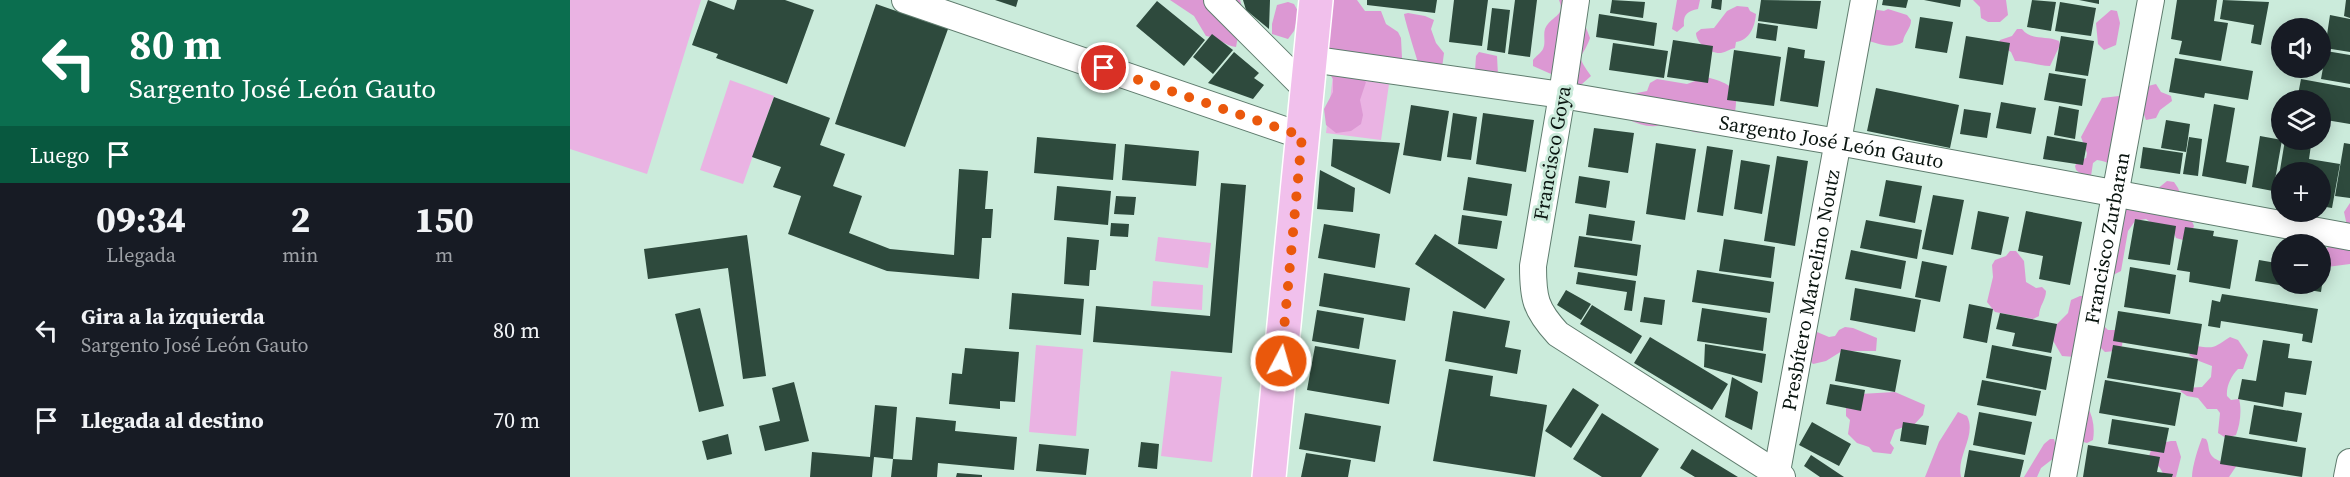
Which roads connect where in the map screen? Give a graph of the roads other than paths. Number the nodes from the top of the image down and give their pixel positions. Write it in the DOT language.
graph roads {
  1 [pos="906,0"];
  2 [pos="1217,0"];
  3 [pos="1317,0"];
  4 [pos="1576,0"];
  5 [pos="1864,0"];
  6 [pos="2151,0"];
  7 [pos="1309,75"];
  8 [pos="1563,95"];
  9 [pos="1302,136"];
  10 [pos="1838,142"];
  11 [pos="2117,194"];
  12 [pos="2350,237"];
  13 [pos="2350,462"];
  14 [pos="1778,476"];
  15 [pos="1269,477"];
  16 [pos="2063,477"];
  17 [pos="2347,477"];
  1 -- 9 [label="street"];
  2 -- 7 [label="street"];
  3 -- 7 [label="main road"];
  4 -- 8 [label="street, Francisco Goya"];
  5 -- 10 [label="street, Presbítero Marcelino Noutz"];
  6 -- 11 [label="street, Francisco Zurbaran"];
  7 -- 8 [label="street, Sargento José León Gauto"];
  7 -- 9 [label="main road"];
  8 -- 10 [label="street, Sargento José León Gauto"];
  8 -- 14 [label="street, Francisco Goya"];
  9 -- 15 [label="main road"];
  10 -- 11 [label="street, Sargento José León Gauto"];
  10 -- 14 [label="street, Presbítero Marcelino Noutz"];
  11 -- 12 [label="street, Sargento José León Gauto"];
  11 -- 16 [label="street, Francisco Zurbaran"];
  13 -- 17 [label="street"];
}
